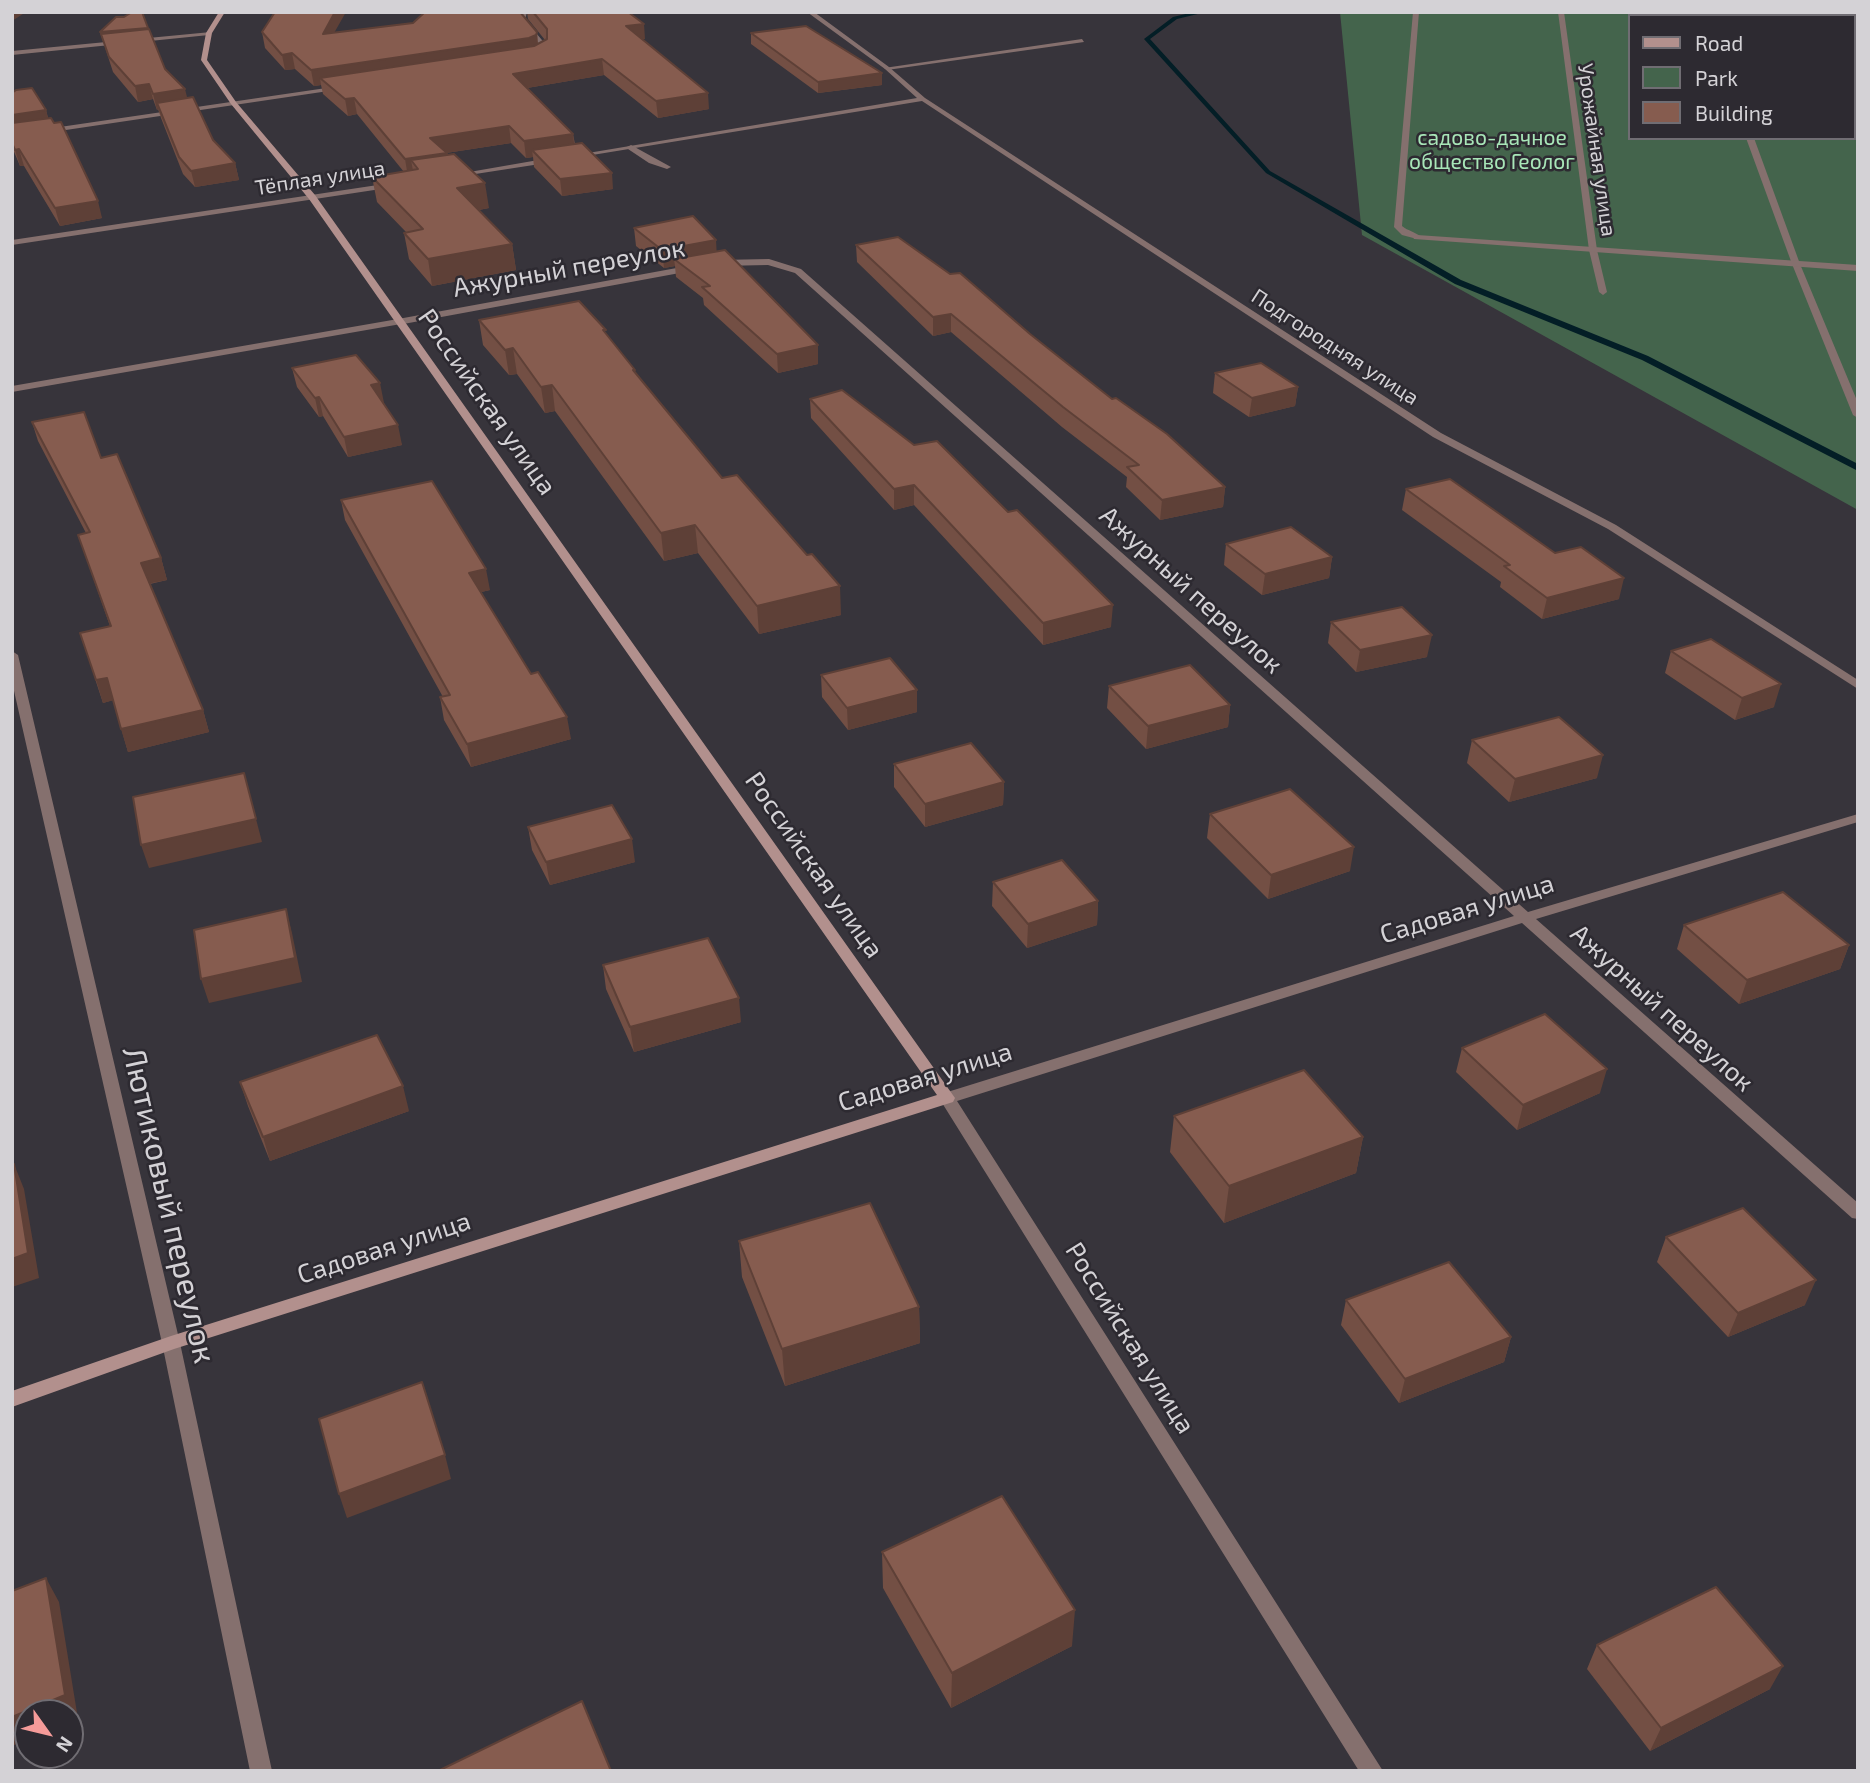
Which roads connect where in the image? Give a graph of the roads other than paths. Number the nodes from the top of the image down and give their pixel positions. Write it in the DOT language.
graph roads {
  1 [pos="222,12"];
  2 [pos="524,12"];
  3 [pos="810,12"];
  4 [pos="1416,12"];
  5 [pos="1561,12"];
  6 [pos="209,33"];
  7 [pos="1082,41"];
  8 [pos="12,53"];
  9 [pos="534,58"];
  10 [pos="887,68"];
  11 [pos="356,85"];
  12 [pos="923,99"];
  13 [pos="233,103"];
  14 [pos="12,136"];
  15 [pos="1751,140"];
  16 [pos="631,148"];
  17 [pos="667,167"];
  18 [pos="445,176"];
  19 [pos="405,183"];
  20 [pos="312,197"];
  21 [pos="12,243"];
  22 [pos="1593,250"];
  23 [pos="1796,264"];
  24 [pos="1858,268"];
  25 [pos="1603,292"];
  26 [pos="398,322"];
  27 [pos="12,389"];
  28 [pos="1858,415"];
  29 [pos="12,655"];
  30 [pos="1858,685"];
  31 [pos="1858,818"];
  32 [pos="1526,917"];
  33 [pos="947,1098"];
  34 [pos="1858,1213"];
  35 [pos="171,1343"];
  36 [pos="12,1399"];
  37 [pos="261,1771"];
  38 [pos="1372,1771"];
  1 -- 6 [label="street"];
  2 -- 9 [label="street"];
  3 -- 10 [label="street, Подгородняя улица"];
  4 -- 22 [label="street"];
  5 -- 22 [label="street, Урожайная улица"];
  6 -- 8 [label="street"];
  6 -- 13 [label="street, Российская улица"];
  7 -- 10 [label="street"];
  10 -- 12 [label="street, Подгородняя улица"];
  11 -- 13 [label="street"];
  12 -- 16 [label="street"];
  12 -- 30 [label="street, Подгородняя улица"];
  13 -- 14 [label="street"];
  13 -- 20 [label="street, Российская улица"];
  15 -- 23 [label="street"];
  16 -- 17 [label="street"];
  16 -- 18 [label="street"];
  19 -- 20 [label="street, Тёплая улица"];
  20 -- 21 [label="street, Тёплая улица"];
  20 -- 26 [label="street, Российская улица"];
  22 -- 23 [label="street"];
  22 -- 25 [label="street, Урожайная улица"];
  23 -- 24 [label="street"];
  23 -- 28 [label="street"];
  26 -- 27 [label="street, Ажурный переулок"];
  26 -- 32 [label="street, Ажурный переулок"];
  26 -- 33 [label="street, Российская улица"];
  29 -- 35 [label="street, Лютиковый переулок"];
  31 -- 32 [label="street, Садовая улица"];
  32 -- 33 [label="street, Садовая улица"];
  32 -- 34 [label="street, Ажурный переулок"];
  33 -- 35 [label="street, Садовая улица"];
  33 -- 38 [label="street, Российская улица"];
  35 -- 36 [label="street, Садовая улица"];
  35 -- 37 [label="street, Лютиковый переулок"];
}
